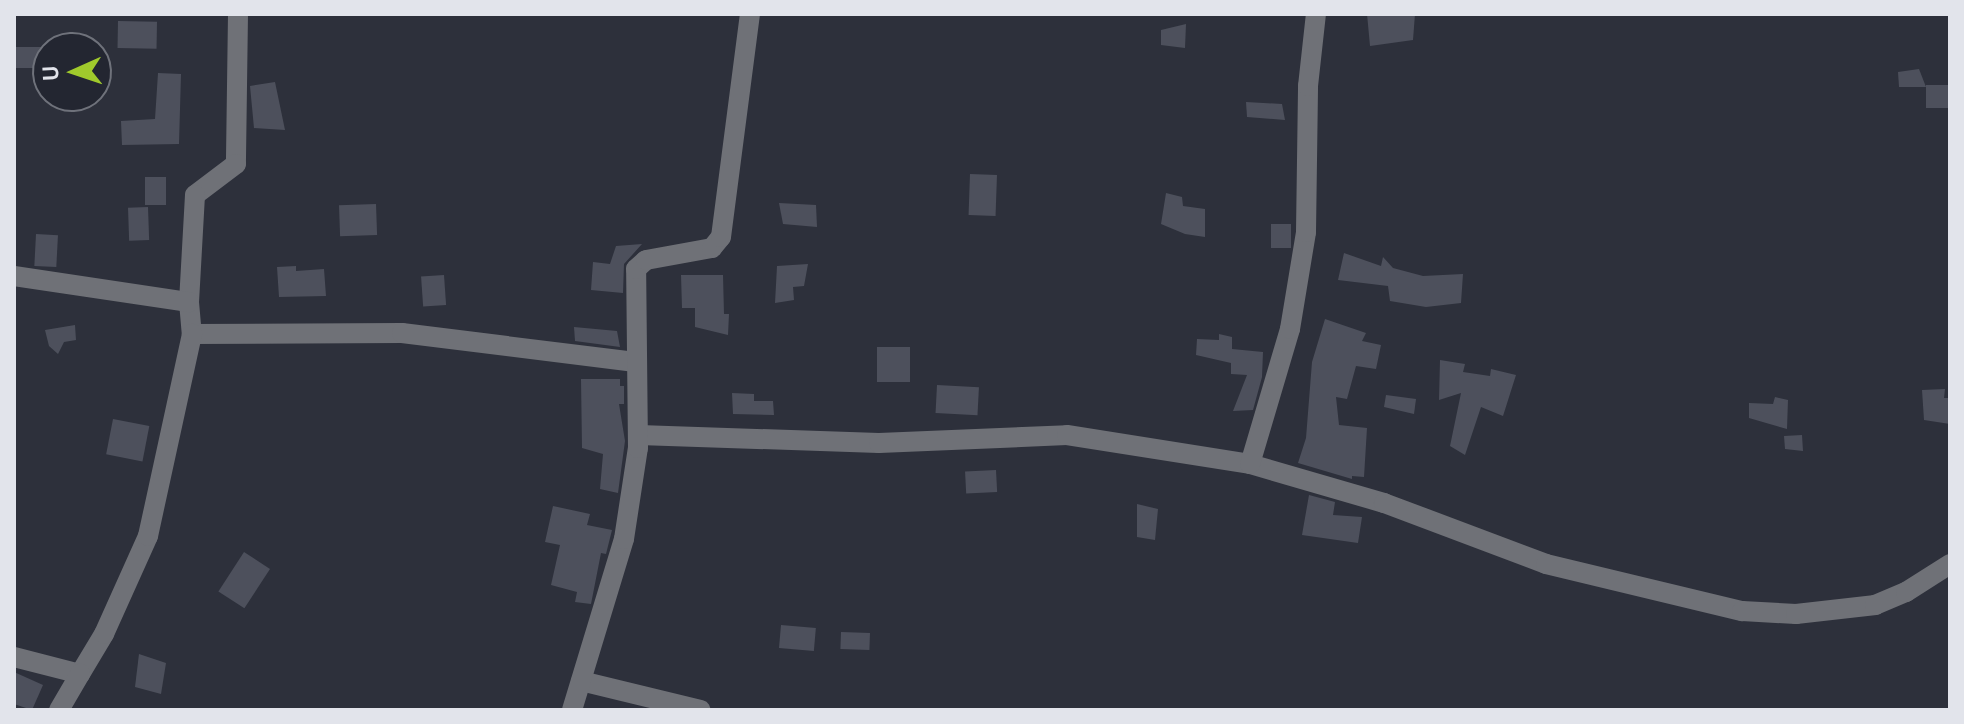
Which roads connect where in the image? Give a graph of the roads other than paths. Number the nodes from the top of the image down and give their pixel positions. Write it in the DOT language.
graph roads {
  1 [pos="238,14"];
  2 [pos="750,14"];
  3 [pos="1316,14"];
  4 [pos="14,276"];
  5 [pos="189,302"];
  6 [pos="192,334"];
  7 [pos="635,362"];
  8 [pos="639,435"];
  9 [pos="1250,464"];
  10 [pos="1950,564"];
  11 [pos="14,657"];
  12 [pos="80,674"];
  13 [pos="581,681"];
  14 [pos="59,710"];
  15 [pos="572,710"];
  16 [pos="701,710"];
  1 -- 5 [label="street"];
  2 -- 7 [label="street"];
  3 -- 9 [label="street"];
  4 -- 5 [label="street"];
  5 -- 6 [label="street"];
  6 -- 7 [label="street"];
  6 -- 12 [label="street"];
  7 -- 8 [label="street"];
  8 -- 9 [label="street"];
  8 -- 13 [label="street"];
  9 -- 10 [label="street"];
  11 -- 12 [label="street"];
  12 -- 14 [label="street"];
  13 -- 15 [label="street"];
  13 -- 16 [label="street"];
}
